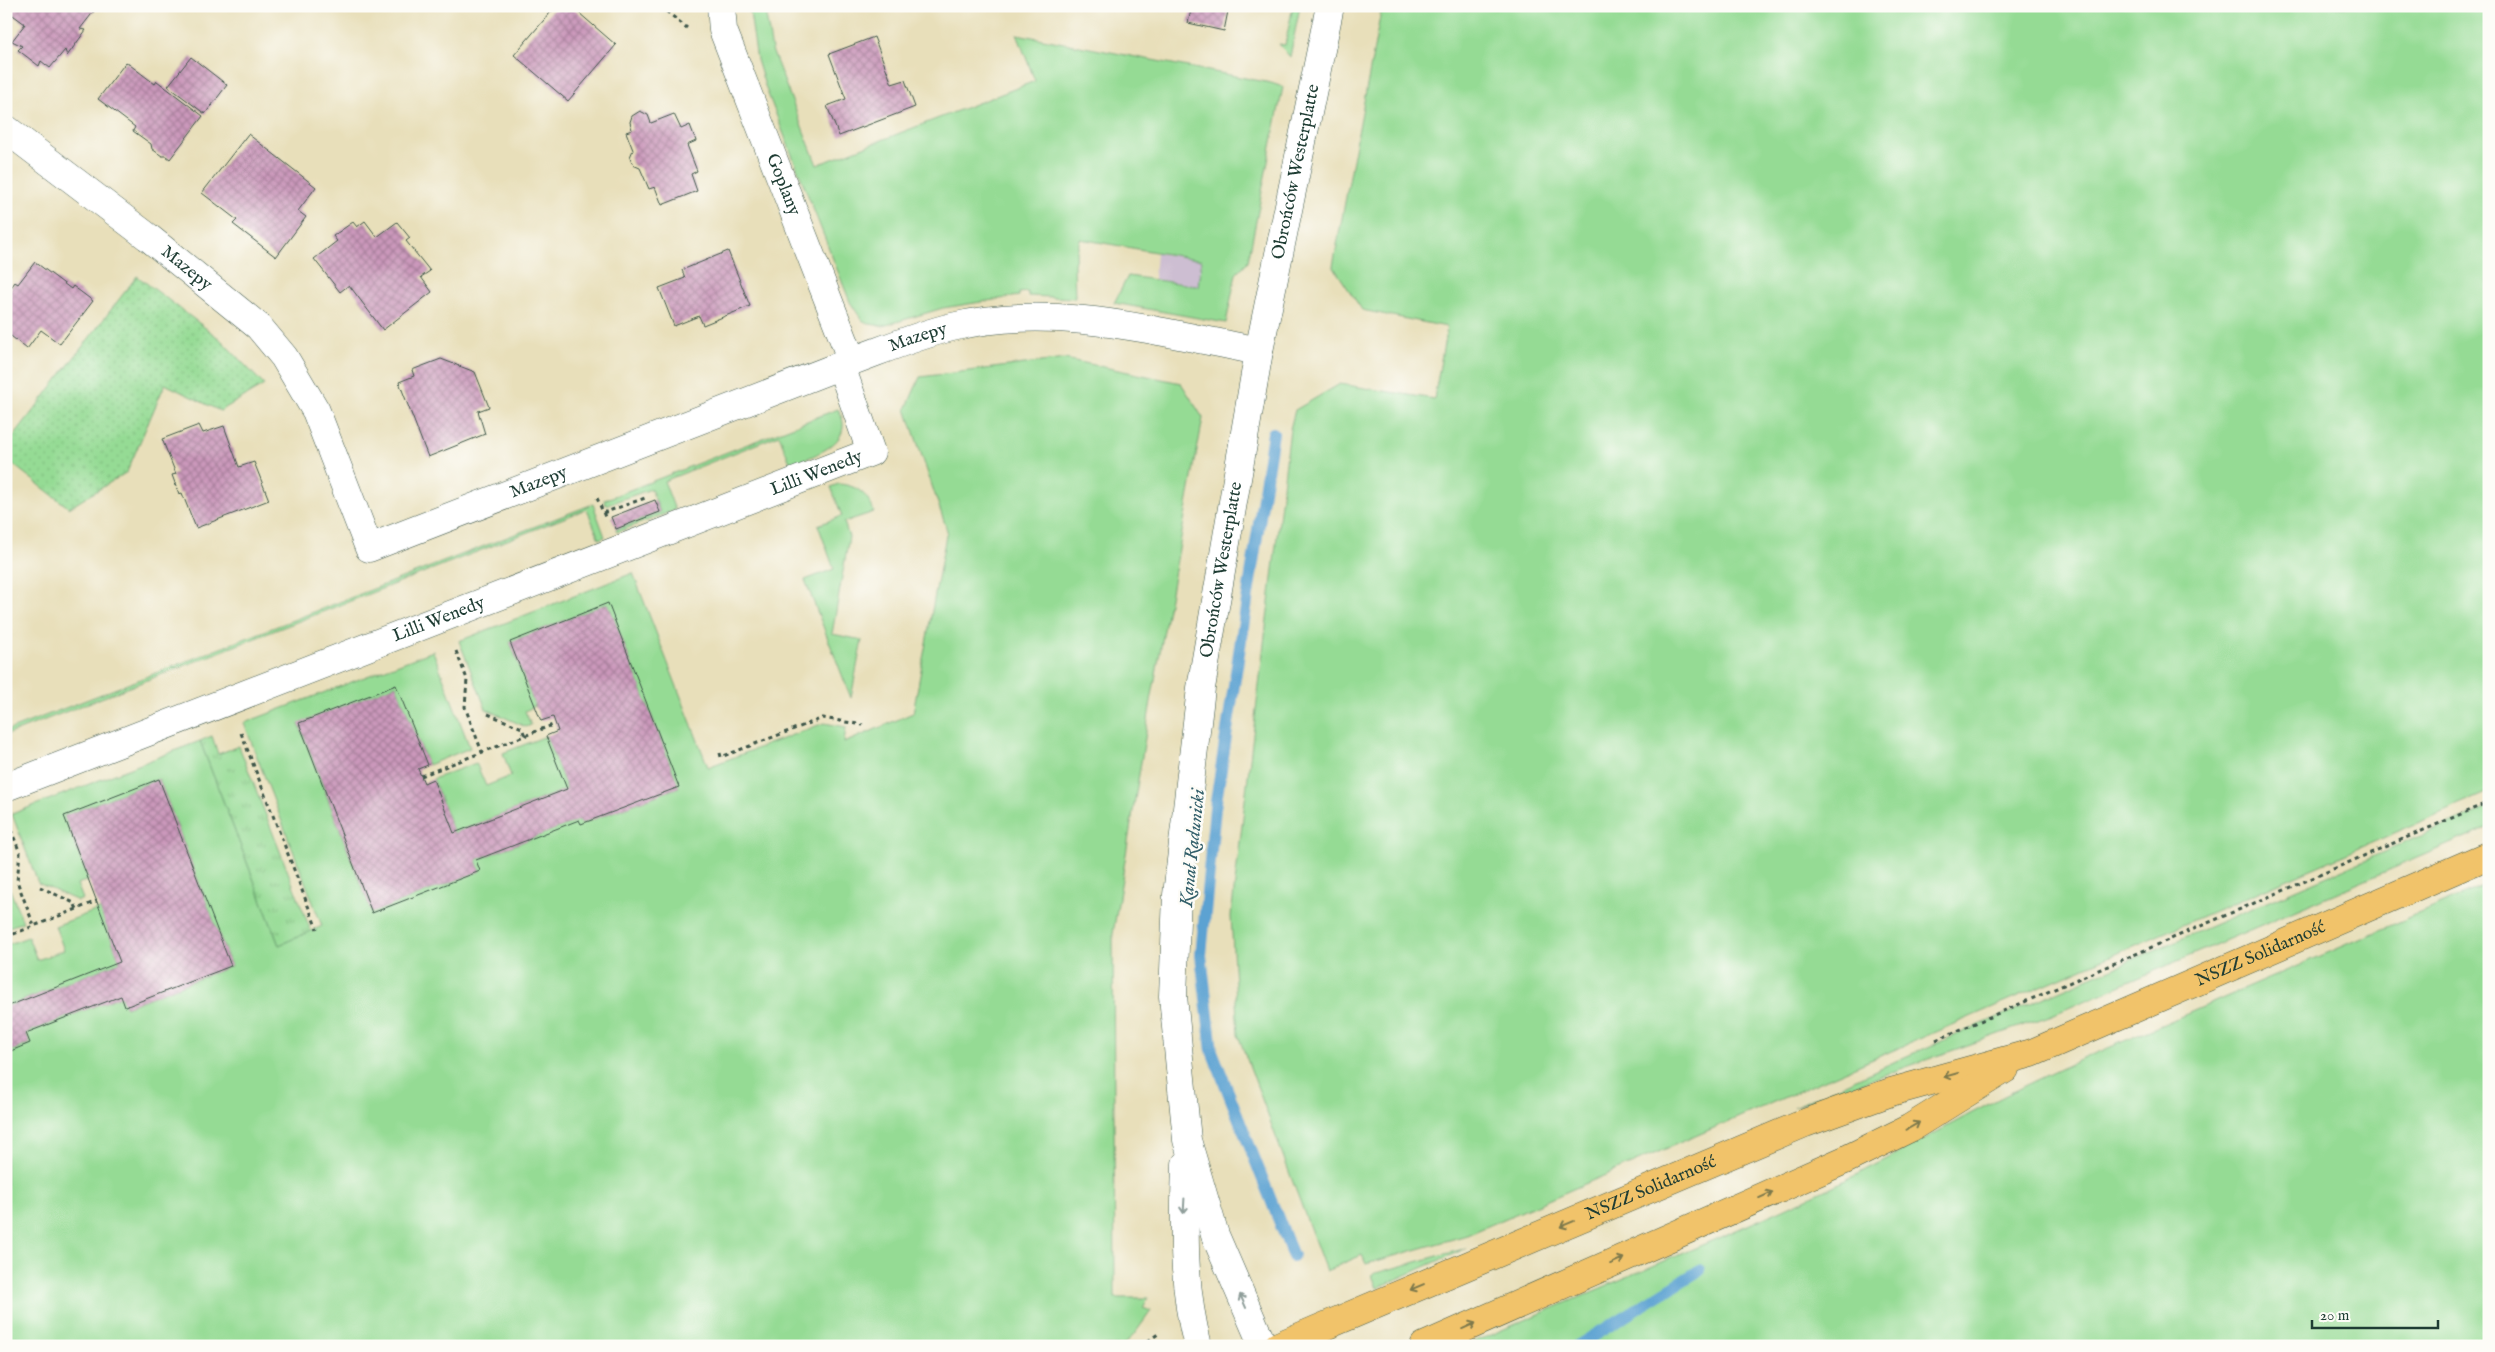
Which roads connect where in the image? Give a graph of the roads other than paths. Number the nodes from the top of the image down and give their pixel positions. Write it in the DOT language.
graph roads {
  1 [pos="722,6"];
  2 [pos="1330,6"];
  3 [pos="6,129"];
  4 [pos="1259,351"];
  5 [pos="847,364"];
  6 [pos="871,452"];
  7 [pos="6,787"];
  8 [pos="2489,855"];
  9 [pos="2032,1053"];
  10 [pos="1187,1140"];
  11 [pos="1198,1346"];
  12 [pos="1263,1346"];
  13 [pos="1278,1346"];
  14 [pos="1424,1346"];
  1 -- 5 [label="street, Goplany"];
  2 -- 4 [label="street, Obrońców Westerplatte"];
  3 -- 5 [label="street, Mazepy"];
  4 -- 5 [label="street, Mazepy"];
  4 -- 10 [label="street, Obrońców Westerplatte"];
  5 -- 6 [label="street, Goplany"];
  6 -- 7 [label="street, Lilli Wenedy"];
  8 -- 9 [label="main road, NSZZ Solidarność"];
  9 -- 13 [label="main road, NSZZ Solidarność, one-way"];
  14 -- 9 [label="main road, NSZZ Solidarność, one-way"];
  10 -- 11 [label="street, Obrońców Westerplatte, one-way"];
  12 -- 10 [label="street, Obrońców Westerplatte, one-way"];
}
